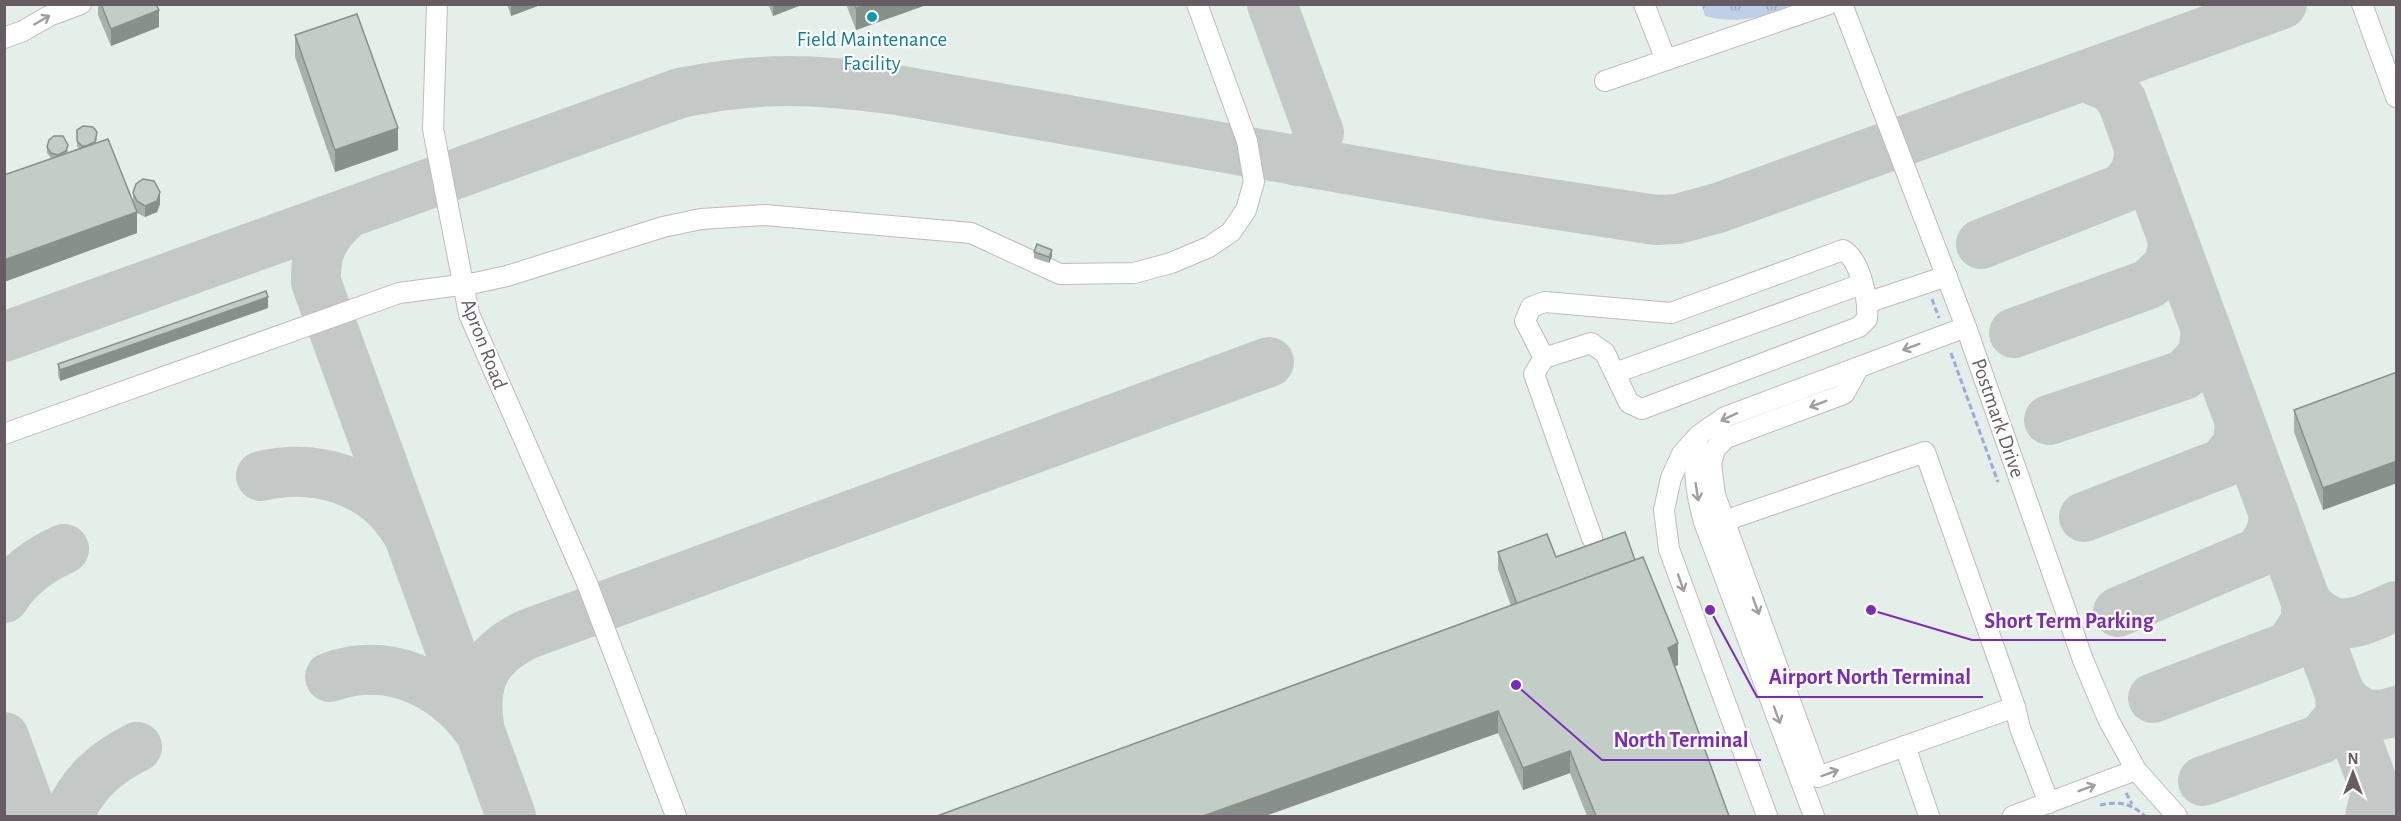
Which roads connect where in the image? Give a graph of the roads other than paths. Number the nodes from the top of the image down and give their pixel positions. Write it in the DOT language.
graph roads {
  1 [pos="81,4"];
  2 [pos="437,4"];
  3 [pos="1197,4"];
  4 [pos="1644,4"];
  5 [pos="1829,4"];
  6 [pos="1842,4"];
  7 [pos="2362,4"];
  8 [pos="4,38"];
  9 [pos="1665,60"];
  10 [pos="1605,81"];
  11 [pos="2397,97"];
  12 [pos="1947,276"];
  13 [pos="462,285"];
  14 [pos="1865,293"];
  15 [pos="1966,327"];
  16 [pos="1544,358"];
  17 [pos="1859,367"];
  18 [pos="1615,373"];
  19 [pos="4,434"];
  20 [pos="1699,435"];
  21 [pos="1724,521"];
  22 [pos="1592,538"];
  23 [pos="2015,707"];
  24 [pos="1905,746"];
  25 [pos="2136,770"];
  26 [pos="1757,793"];
  27 [pos="2049,803"];
  28 [pos="676,816"];
  29 [pos="1767,816"];
  30 [pos="1774,816"];
  31 [pos="1814,816"];
  32 [pos="1929,816"];
  33 [pos="2013,816"];
  34 [pos="2177,816"];
  8 -- 1 [label="street, one-way"];
  2 -- 13 [label="street"];
  3 -- 13 [label="street"];
  4 -- 9 [label="street"];
  5 -- 9 [label="street"];
  6 -- 12 [label="street, Postmark Drive"];
  7 -- 11 [label="street"];
  9 -- 10 [label="street"];
  12 -- 14 [label="street"];
  12 -- 15 [label="street, Postmark Drive"];
  13 -- 19 [label="street, Apron Road"];
  13 -- 28 [label="street, Apron Road"];
  14 -- 16 [label="street"];
  14 -- 18 [label="street"];
  14 -- 18 [label="street"];
  15 -- 17 [label="street, one-way"];
  15 -- 25 [label="street, Postmark Drive"];
  16 -- 18 [label="street"];
  16 -- 22 [label="street"];
  17 -- 20 [label="street, one-way"];
  17 -- 21 [label="street, one-way"];
  20 -- 26 [label="street, one-way"];
  20 -- 31 [label="street, one-way"];
  21 -- 23 [label="street"];
  21 -- 24 [label="street, one-way"];
  23 -- 24 [label="street"];
  23 -- 27 [label="street"];
  24 -- 32 [label="street"];
  27 -- 25 [label="street, one-way"];
  25 -- 34 [label="street, Postmark Drive"];
  26 -- 29 [label="street"];
  26 -- 30 [label="street"];
  27 -- 33 [label="street"];
}
